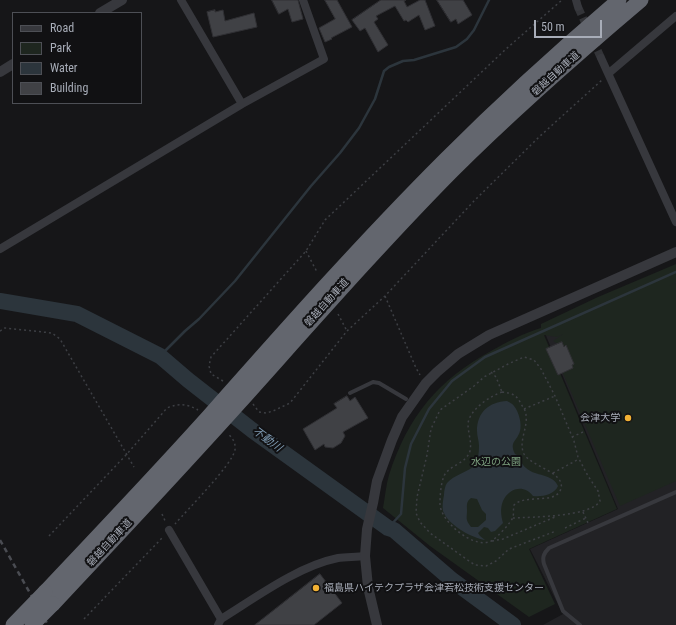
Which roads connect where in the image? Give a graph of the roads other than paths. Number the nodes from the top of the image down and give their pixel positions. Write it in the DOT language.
graph roads {
  1 [pos="122,0"];
  2 [pos="181,0"];
  3 [pos="303,0"];
  4 [pos="619,0"];
  5 [pos="641,0"];
  6 [pos="102,12"];
  7 [pos="676,16"];
  8 [pos="601,58"];
  9 [pos="12,65"];
  10 [pos="0,72"];
  11 [pos="609,74"];
  12 [pos="242,104"];
  13 [pos="676,222"];
  14 [pos="0,249"];
  15 [pos="676,252"];
  16 [pos="350,393"];
  17 [pos="237,394"];
  18 [pos="406,400"];
  19 [pos="676,492"];
  20 [pos="169,530"];
  21 [pos="365,556"];
  22 [pos="49,598"];
  23 [pos="220,622"];
  24 [pos="13,625"];
  25 [pos="32,625"];
  26 [pos="377,625"];
  27 [pos="580,625"];
  1 -- 6 [label="street"];
  2 -- 12 [label="street"];
  3 -- 12 [label="street"];
  4 -- 17 [label="highway, 磐越自動車道"];
  5 -- 17 [label="highway, 磐越自動車道"];
  7 -- 11 [label="street"];
  8 -- 11 [label="street"];
  9 -- 10 [label="street"];
  11 -- 13 [label="street"];
  12 -- 14 [label="street"];
  15 -- 21 [label="street"];
  16 -- 18 [label="lane"];
  17 -- 22 [label="highway, 磐越自動車道"];
  19 -- 27 [label="lane"];
  20 -- 23 [label="street"];
  21 -- 23 [label="street"];
  21 -- 26 [label="street"];
  22 -- 24 [label="highway, 磐越自動車道, bridge"];
  22 -- 25 [label="highway, 磐越自動車道, bridge"];
}
